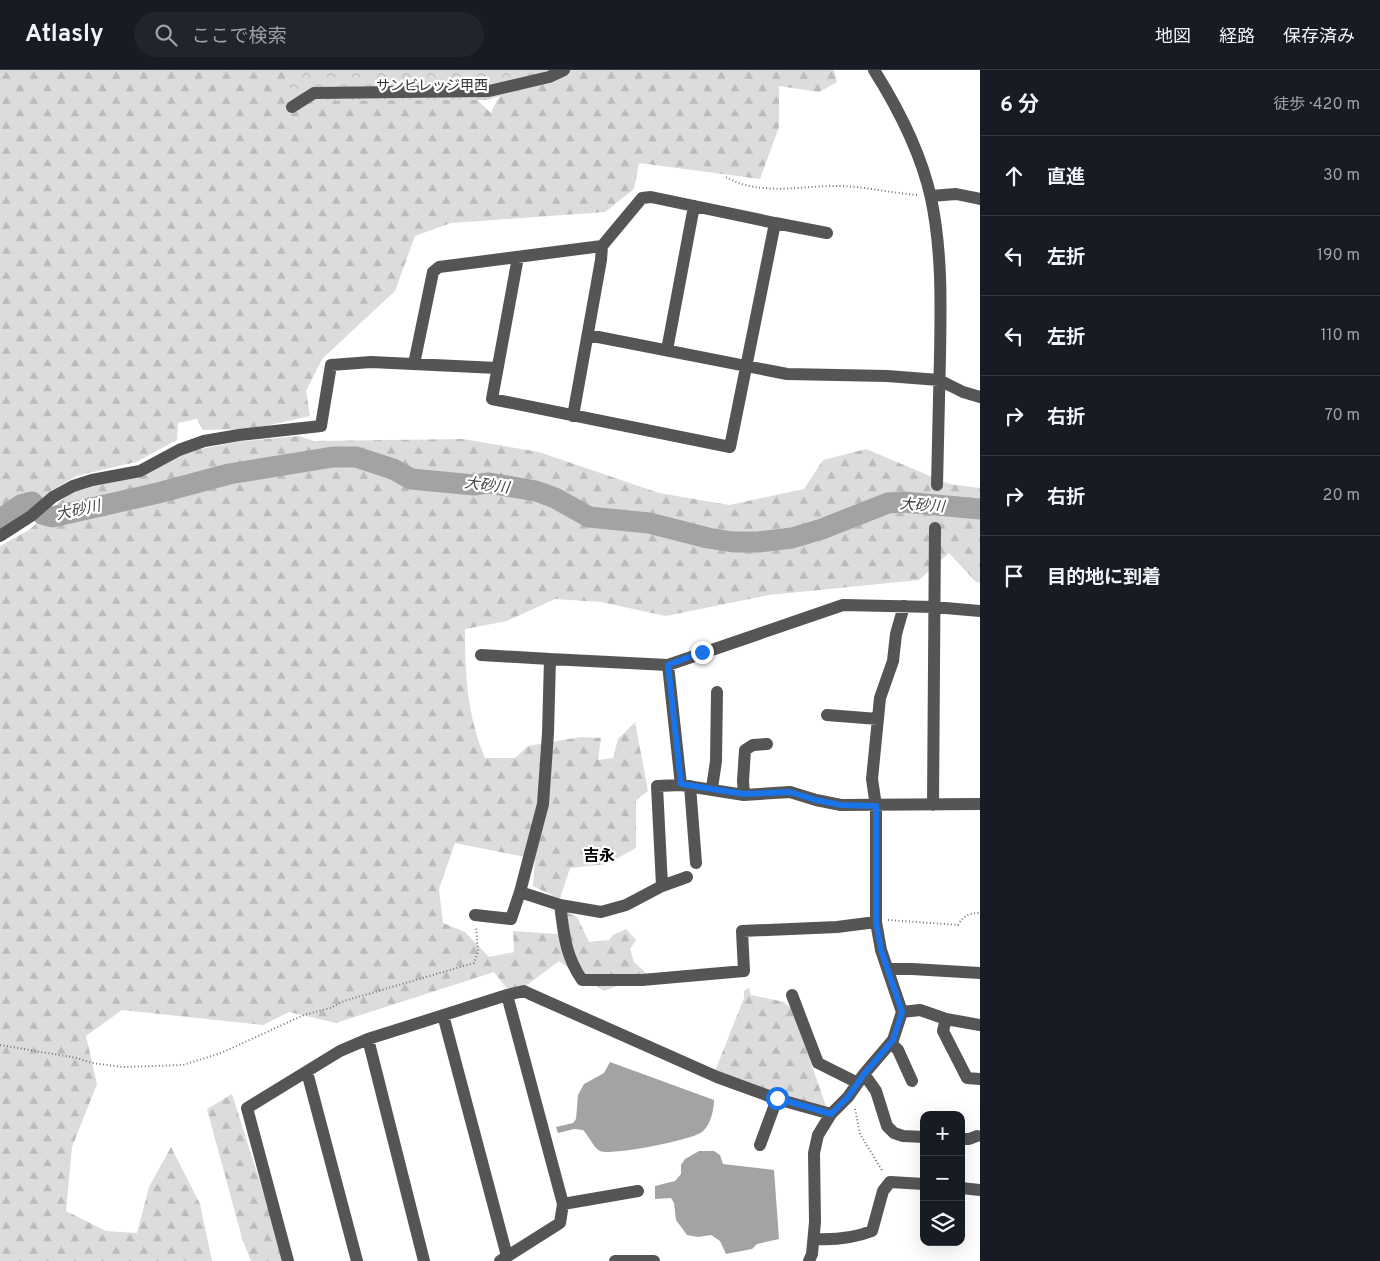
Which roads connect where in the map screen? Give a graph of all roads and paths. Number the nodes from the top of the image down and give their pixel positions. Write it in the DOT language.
graph roads {
  1 [pos="564,70"];
  2 [pos="874,70"];
  3 [pos="292,107"];
  4 [pos="726,177"];
  5 [pos="930,196"];
  6 [pos="980,199"];
  7 [pos="694,206"];
  8 [pos="775,223"];
  9 [pos="827,233"];
  10 [pos="602,246"];
  11 [pos="518,256"];
  12 [pos="588,335"];
  13 [pos="668,350"];
  14 [pos="414,364"];
  15 [pos="747,366"];
  16 [pos="498,368"];
  17 [pos="940,380"];
  18 [pos="980,397"];
  19 [pos="573,416"];
  20 [pos="937,485"];
  21 [pos="935,528"];
  22 [pos="0,536"];
  23 [pos="904,606"];
  24 [pos="934,607"];
  25 [pos="980,611"];
  26 [pos="481,655"];
  27 [pos="550,659"];
  28 [pos="668,665"];
  29 [pos="717,692"];
  30 [pos="827,716"];
  31 [pos="878,719"];
  32 [pos="767,744"];
  33 [pos="685,785"];
  34 [pos="712,788"];
  35 [pos="744,794"];
  36 [pos="980,804"];
  37 [pos="933,805"];
  38 [pos="876,806"];
  39 [pos="696,863"];
  40 [pos="687,877"];
  41 [pos="662,886"];
  42 [pos="520,892"];
  43 [pos="560,905"];
  44 [pos="980,913"];
  45 [pos="475,915"];
  46 [pos="876,922"];
  47 [pos="888,969"];
  48 [pos="980,973"];
  49 [pos="507,995"];
  50 [pos="792,995"];
  51 [pos="902,1012"];
  52 [pos="443,1015"];
  53 [pos="946,1019"];
  54 [pos="980,1025"];
  55 [pos="368,1039"];
  56 [pos="891,1043"];
  57 [pos="0,1045"];
  58 [pos="307,1072"];
  59 [pos="861,1079"];
  60 [pos="980,1079"];
  61 [pos="912,1080"];
  62 [pos="848,1097"];
  63 [pos="777,1098"];
  64 [pos="831,1114"];
  65 [pos="978,1136"];
  66 [pos="920,1137"];
  67 [pos="965,1139"];
  68 [pos="760,1145"];
  69 [pos="890,1182"];
  70 [pos="920,1184"];
  71 [pos="965,1188"];
  72 [pos="980,1190"];
  73 [pos="638,1191"];
  74 [pos="563,1204"];
  75 [pos="814,1239"];
  76 [pos="504,1259"];
  77 [pos="288,1261"];
  78 [pos="357,1261"];
  79 [pos="424,1261"];
  80 [pos="615,1261"];
  81 [pos="654,1261"];
  82 [pos="809,1261"];
  1 -- 3 [label="street"];
  2 -- 5 [label="street"];
  4 -- 5 [label="path"];
  5 -- 6 [label="street"];
  5 -- 17 [label="street"];
  7 -- 8 [label="street"];
  7 -- 10 [label="street"];
  7 -- 13 [label="street"];
  8 -- 9 [label="street"];
  8 -- 15 [label="street"];
  10 -- 11 [label="street"];
  10 -- 12 [label="street"];
  11 -- 14 [label="street"];
  11 -- 16 [label="street"];
  12 -- 13 [label="street"];
  12 -- 19 [label="street"];
  13 -- 15 [label="street"];
  14 -- 16 [label="street"];
  14 -- 22 [label="street"];
  15 -- 17 [label="street"];
  15 -- 19 [label="street"];
  16 -- 19 [label="street"];
  17 -- 18 [label="street"];
  17 -- 20 [label="street"];
  21 -- 24 [label="street"];
  23 -- 24 [label="street"];
  23 -- 28 [label="street"];
  23 -- 31 [label="street"];
  24 -- 25 [label="street"];
  24 -- 37 [label="street"];
  26 -- 27 [label="street"];
  27 -- 28 [label="street"];
  27 -- 42 [label="street"];
  28 -- 33 [label="street"];
  29 -- 34 [label="street"];
  30 -- 31 [label="street"];
  31 -- 38 [label="street"];
  32 -- 35 [label="street"];
  33 -- 34 [label="street"];
  33 -- 39 [label="street"];
  33 -- 41 [label="street"];
  34 -- 35 [label="street"];
  35 -- 38 [label="street"];
  36 -- 37 [label="street"];
  37 -- 38 [label="street"];
  38 -- 46 [label="street"];
  40 -- 41 [label="street"];
  41 -- 43 [label="street"];
  42 -- 43 [label="street"];
  42 -- 45 [label="street"];
  43 -- 46 [label="street"];
  44 -- 46 [label="path"];
  45 -- 57 [label="path"];
  46 -- 47 [label="street"];
  47 -- 48 [label="street"];
  47 -- 51 [label="street"];
  49 -- 52 [label="street"];
  49 -- 63 [label="street"];
  49 -- 74 [label="street"];
  50 -- 59 [label="street"];
  51 -- 53 [label="street"];
  51 -- 56 [label="street"];
  52 -- 55 [label="street"];
  52 -- 76 [label="street"];
  53 -- 54 [label="street"];
  53 -- 60 [label="street"];
  55 -- 58 [label="street"];
  55 -- 79 [label="street"];
  56 -- 59 [label="street"];
  56 -- 61 [label="street"];
  58 -- 77 [label="street"];
  58 -- 78 [label="street"];
  59 -- 62 [label="street"];
  59 -- 66 [label="street"];
  62 -- 64 [label="street"];
  62 -- 69 [label="path"];
  63 -- 64 [label="street"];
  63 -- 68 [label="street"];
  64 -- 75 [label="street"];
  65 -- 67 [label="street"];
  69 -- 70 [label="street"];
  69 -- 75 [label="street"];
  71 -- 72 [label="street"];
  73 -- 74 [label="street"];
  74 -- 76 [label="street"];
  75 -- 82 [label="street"];
  80 -- 81 [label="street"];
}
